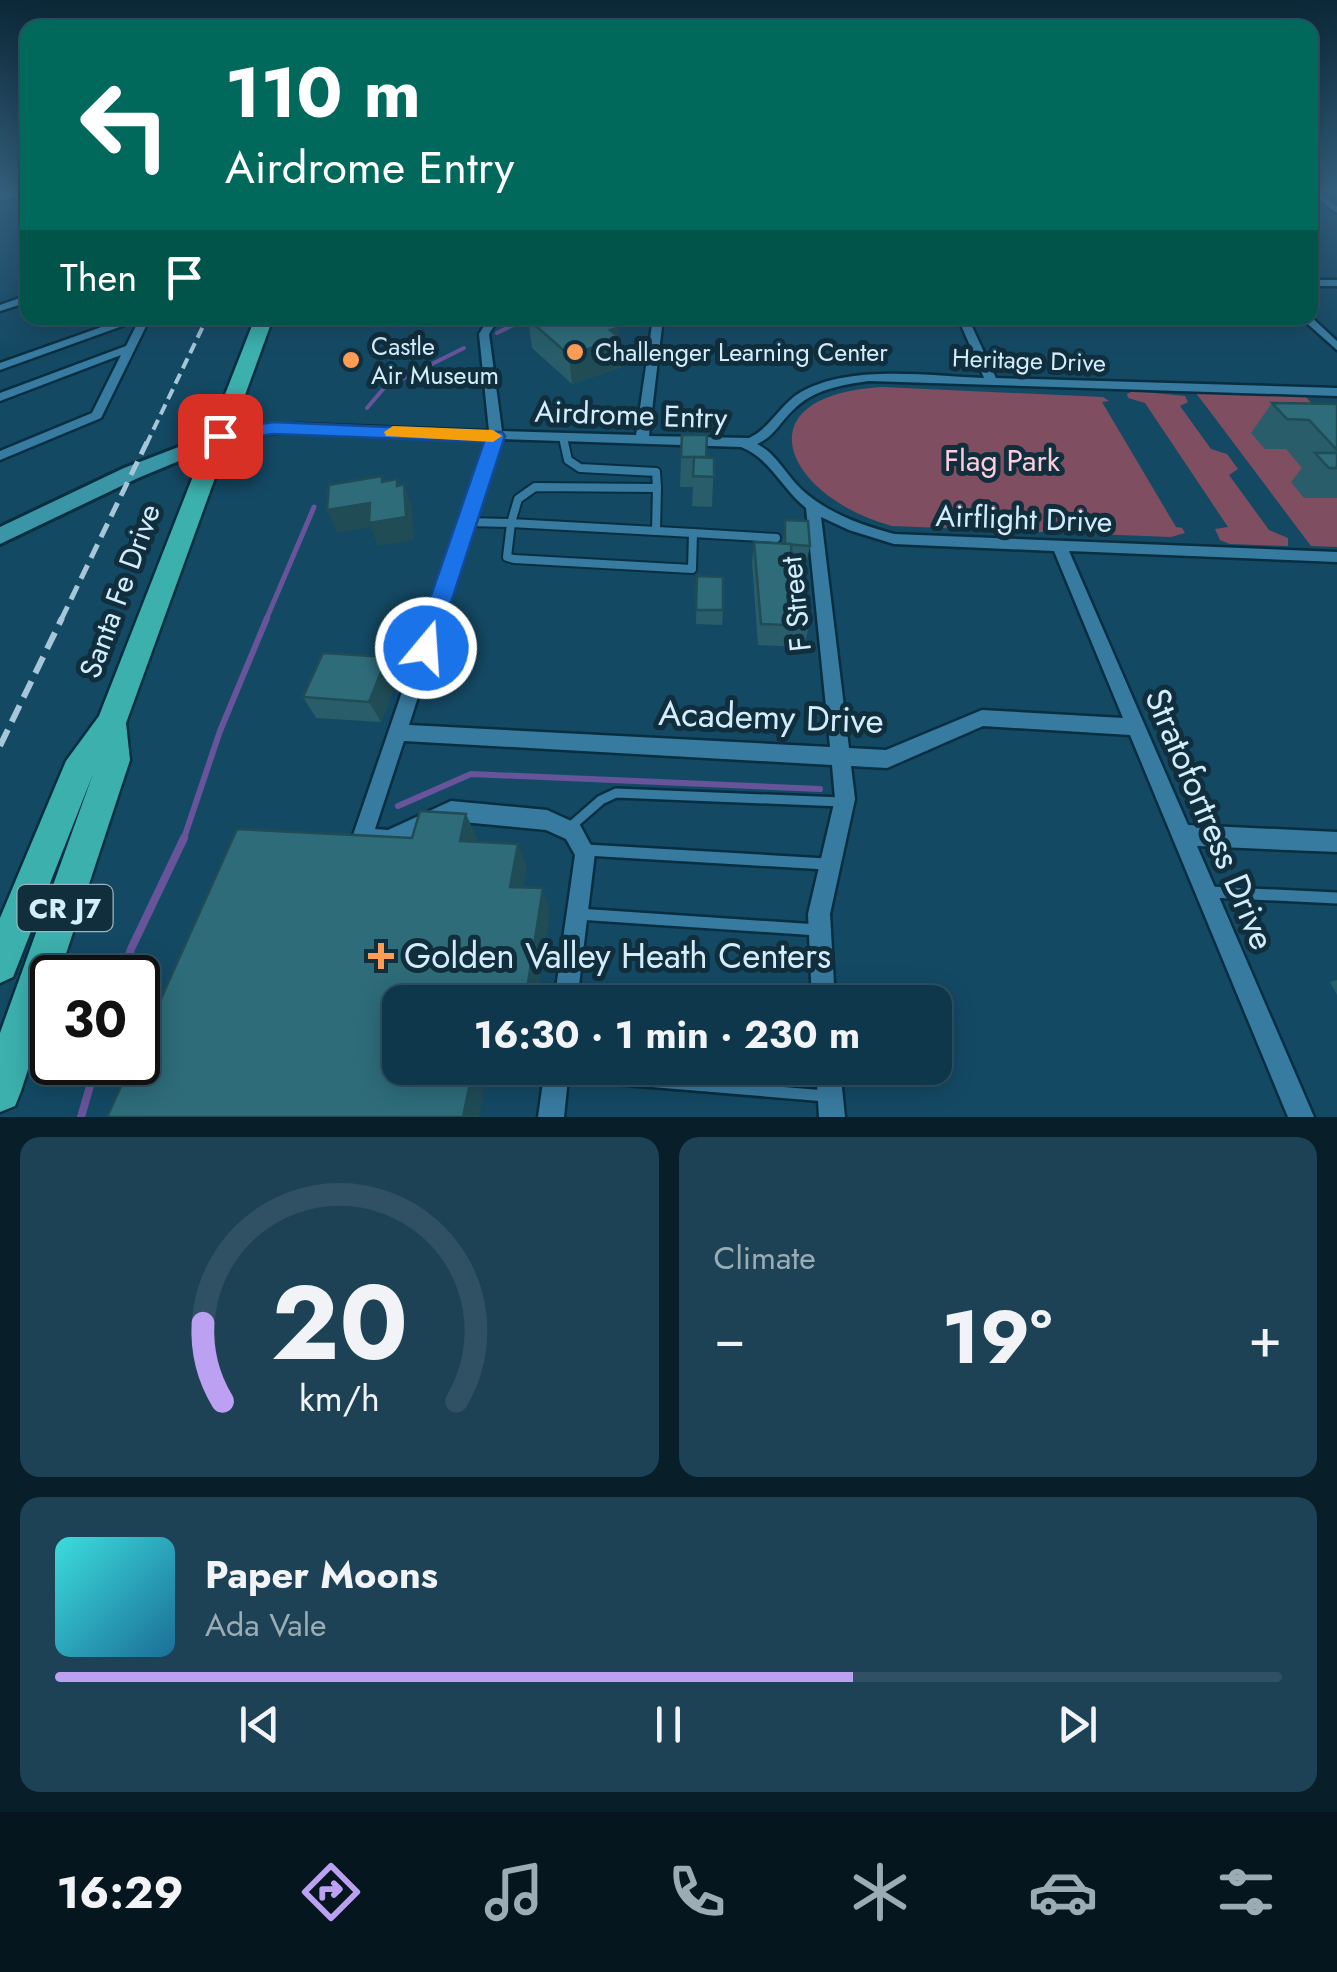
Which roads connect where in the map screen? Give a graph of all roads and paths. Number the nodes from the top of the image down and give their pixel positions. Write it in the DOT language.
graph roads {
  1 [pos="116,325"];
  2 [pos="141,325"];
  3 [pos="261,325"];
  4 [pos="490,325"];
  5 [pos="657,325"];
  6 [pos="966,325"];
  7 [pos="1313,325"];
  8 [pos="1337,347"];
  9 [pos="130,348"];
  10 [pos="0,367"];
  11 [pos="992,382"];
  12 [pos="1337,392"];
  13 [pos="0,397"];
  14 [pos="220,436"];
  15 [pos="496,436"];
  16 [pos="563,438"];
  17 [pos="642,441"];
  18 [pos="742,443"];
  19 [pos="0,456"];
  20 [pos="658,488"];
  21 [pos="812,505"];
  22 [pos="468,522"];
  23 [pos="512,523"];
  24 [pos="656,531"];
  25 [pos="693,533"];
  26 [pos="0,536"];
  27 [pos="776,538"];
  28 [pos="1060,548"];
  29 [pos="1337,557"];
  30 [pos="112,723"];
  31 [pos="1136,727"];
  32 [pos="397,732"];
  33 [pos="840,756"];
  34 [pos="844,802"];
  35 [pos="569,828"];
  36 [pos="1182,835"];
  37 [pos="1337,842"];
  38 [pos="584,850"];
  39 [pos="831,864"];
  40 [pos="1206,892"];
  41 [pos="1337,898"];
  42 [pos="578,914"];
  43 [pos="819,930"];
  44 [pos="0,964"];
  45 [pos="569,985"];
  46 [pos="823,985"];
  47 [pos="555,1085"];
  48 [pos="668,1085"];
  49 [pos="0,1091"];
  50 [pos="831,1107"];
  51 [pos="551,1117"];
  52 [pos="1301,1117"];
  1 -- 10 [label="street"];
  2 -- 9 [label="street"];
  3 -- 14 [label="main road, Santa Fe Drive / CR J7"];
  4 -- 15 [label="street"];
  5 -- 17 [label="street"];
  6 -- 11 [label="street"];
  7 -- 8 [label="street"];
  9 -- 13 [label="street"];
  9 -- 19 [label="street"];
  11 -- 12 [label="street, Heritage Drive"];
  11 -- 18 [label="street, Heritage Drive"];
  14 -- 15 [label="street, Airdrome Entry"];
  14 -- 26 [label="main road"];
  14 -- 30 [label="main road, Santa Fe Drive / CR J7"];
  15 -- 16 [label="street, Airdrome Entry"];
  15 -- 22 [label="street"];
  16 -- 17 [label="street, Airdrome Entry"];
  16 -- 20 [label="lane"];
  17 -- 18 [label="street, Airdrome Entry"];
  18 -- 21 [label="street, Airflight Drive"];
  20 -- 23 [label="lane"];
  20 -- 24 [label="lane"];
  21 -- 28 [label="street, Airflight Drive"];
  21 -- 33 [label="street, F Street"];
  22 -- 23 [label="lane"];
  22 -- 32 [label="street"];
  23 -- 24 [label="lane"];
  23 -- 25 [label="lane"];
  24 -- 25 [label="lane"];
  25 -- 27 [label="lane"];
  28 -- 29 [label="street, Airflight Drive"];
  28 -- 31 [label="street, Stratofortress Drive"];
  30 -- 44 [label="main road, Santa Fe Drive / CR J7"];
  30 -- 49 [label="main road, Santa Fe Drive / CR J7"];
  31 -- 33 [label="street, Academy Drive"];
  31 -- 36 [label="street, Stratofortress Drive"];
  32 -- 33 [label="street, Academy Drive"];
  32 -- 35 [label="street"];
  33 -- 34 [label="street, F Street"];
  34 -- 35 [label="lane"];
  34 -- 39 [label="street, F Street"];
  35 -- 38 [label="street"];
  36 -- 37 [label="street"];
  36 -- 40 [label="street, Stratofortress Drive"];
  38 -- 39 [label="lane"];
  38 -- 42 [label="street"];
  39 -- 43 [label="street, F Street"];
  40 -- 41 [label="lane"];
  40 -- 52 [label="street, Stratofortress Drive"];
  42 -- 43 [label="lane"];
  42 -- 45 [label="street"];
  43 -- 46 [label="street, F Street"];
  47 -- 51 [label="street"];
  48 -- 50 [label="lane"];
}
